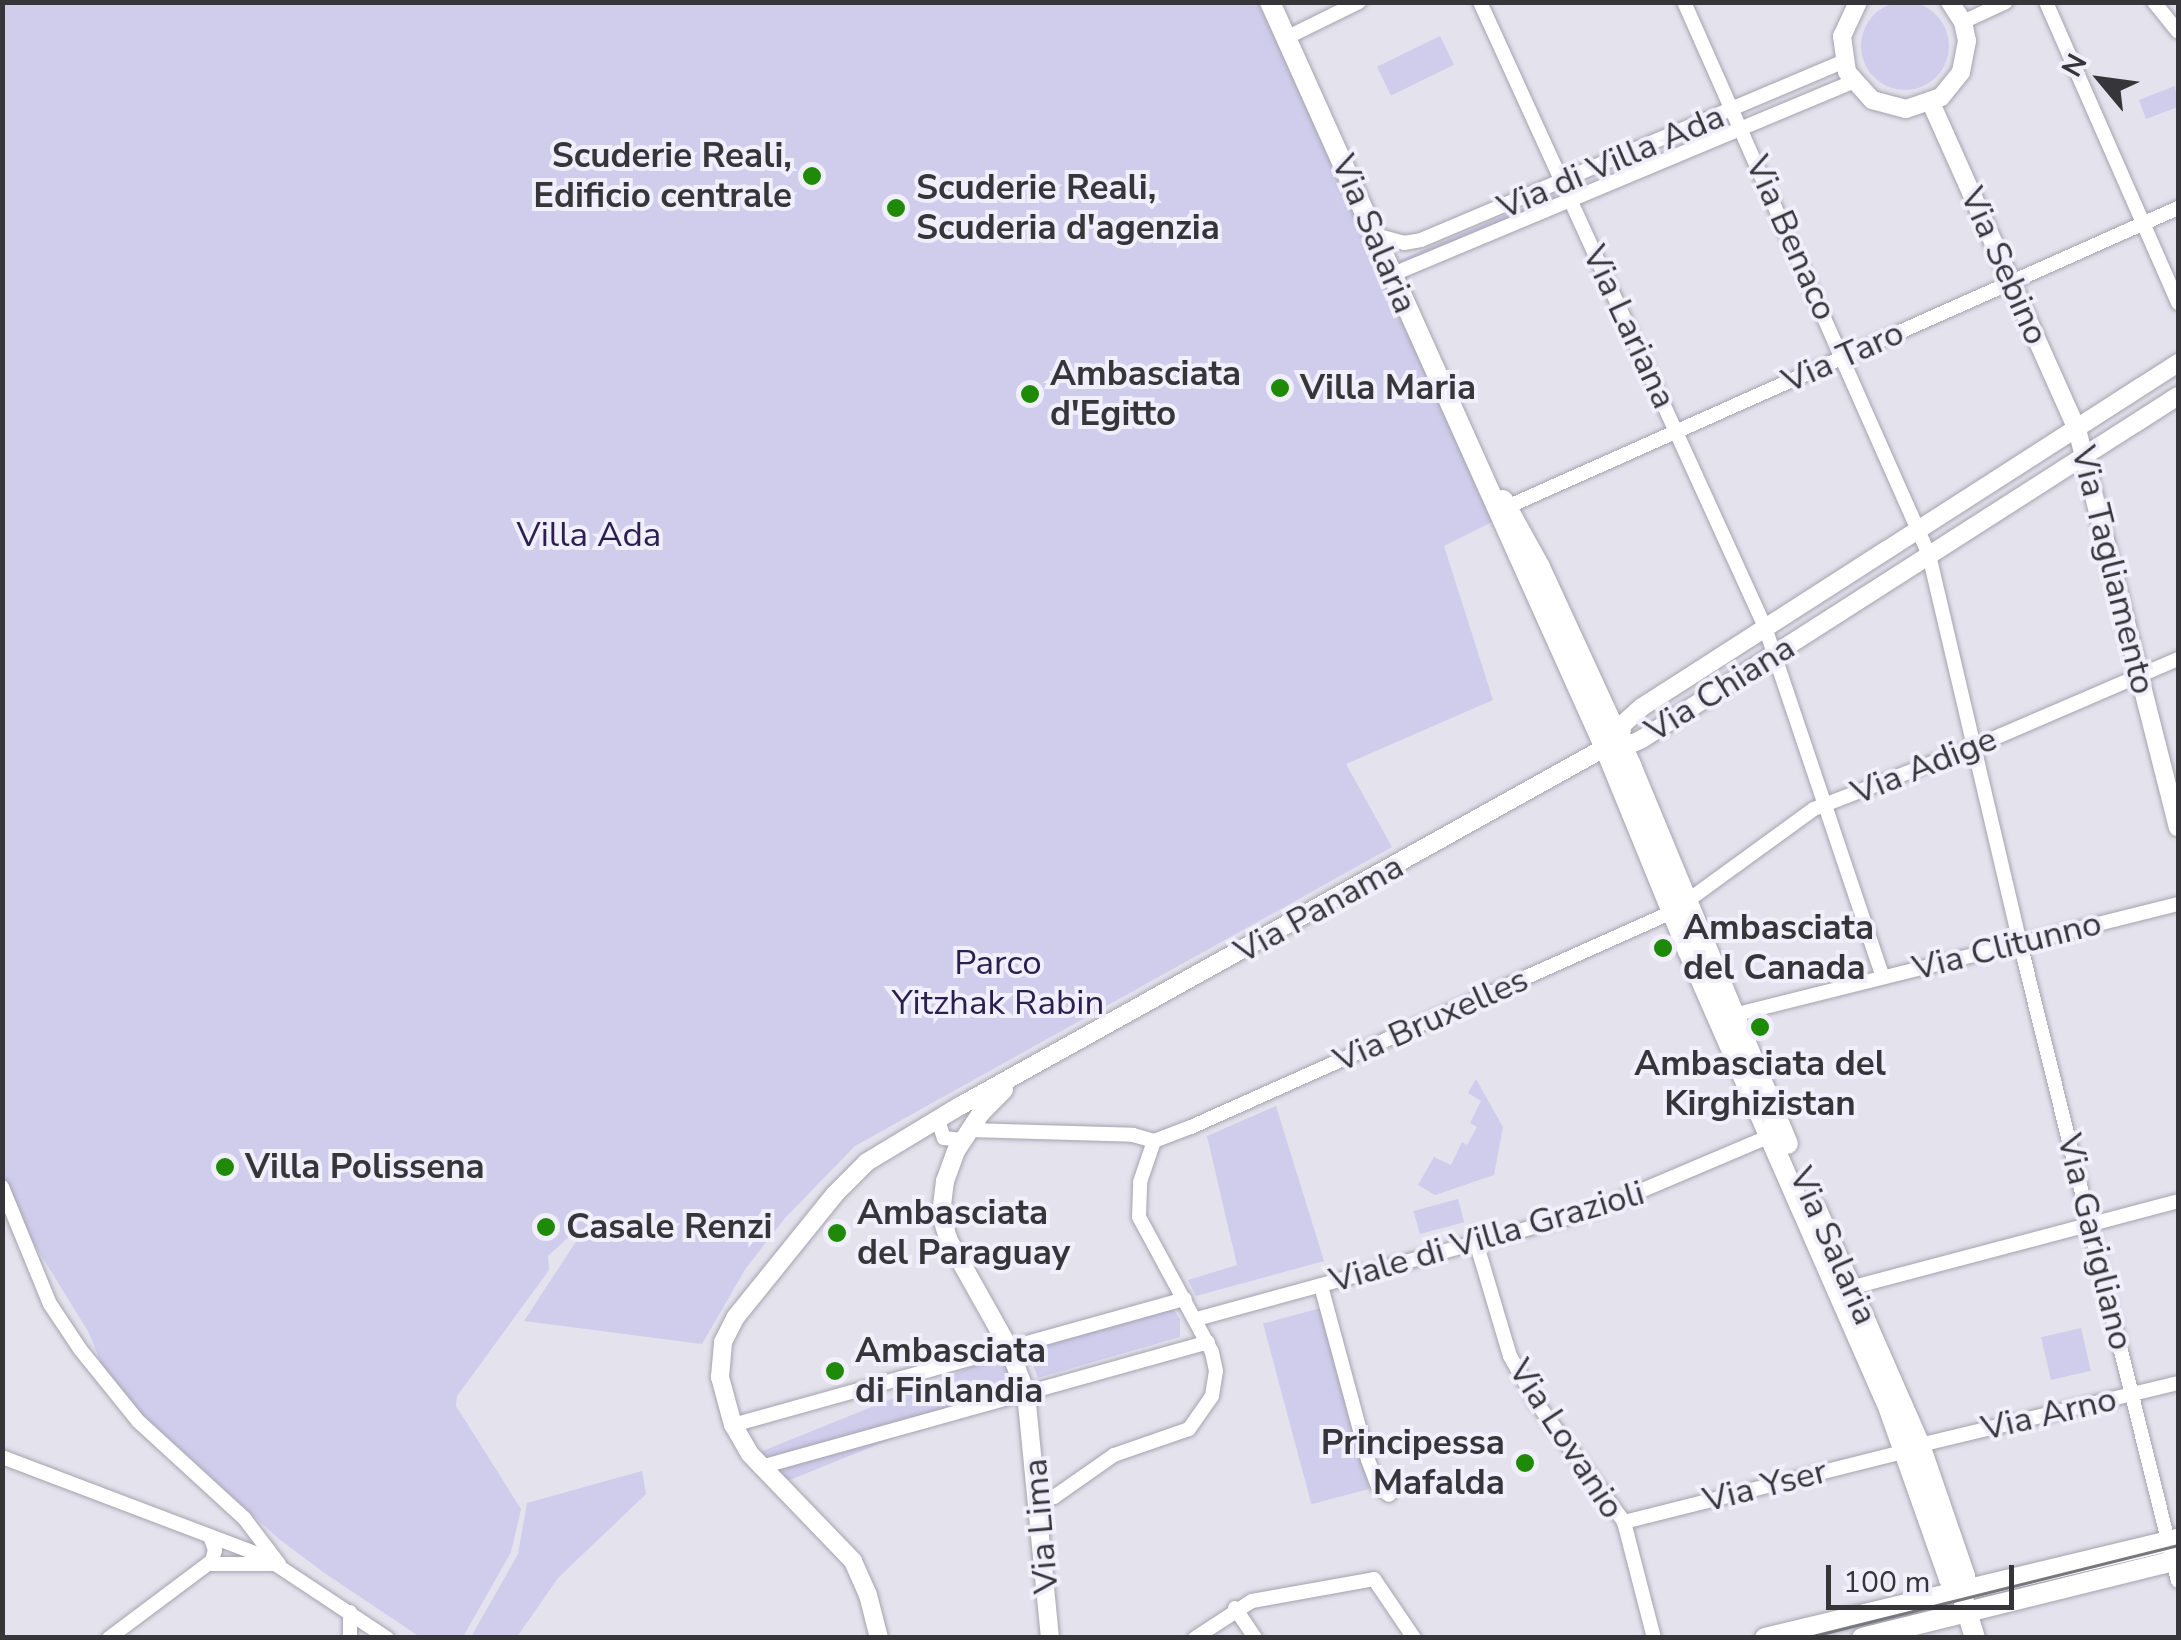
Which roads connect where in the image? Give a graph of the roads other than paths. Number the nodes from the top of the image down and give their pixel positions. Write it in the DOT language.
graph roads {
  1 [pos="1270,2"];
  2 [pos="1359,2"];
  3 [pos="1480,2"];
  4 [pos="1684,2"];
  5 [pos="1858,2"];
  6 [pos="1950,2"];
  7 [pos="2006,2"];
  8 [pos="2046,2"];
  9 [pos="2154,2"];
  10 [pos="1963,22"];
  11 [pos="2178,32"];
  12 [pos="1288,37"];
  13 [pos="1843,62"];
  14 [pos="1852,82"];
  15 [pos="1931,103"];
  16 [pos="1734,110"];
  17 [pos="1741,126"];
  18 [pos="1566,191"];
  19 [pos="2178,208"];
  20 [pos="2143,224"];
  21 [pos="1375,235"];
  22 [pos="1392,274"];
  23 [pos="2012,284"];
  24 [pos="2178,303"];
  25 [pos="1844,356"];
  26 [pos="2178,363"];
  27 [pos="2178,396"];
  28 [pos="1677,430"];
  29 [pos="2077,430"];
  30 [pos="2084,456"];
  31 [pos="1478,466"];
  32 [pos="1507,507"];
  33 [pos="1919,530"];
  34 [pos="1929,556"];
  35 [pos="1765,627"];
  36 [pos="1776,653"];
  37 [pos="2178,659"];
  38 [pos="2140,674"];
  39 [pos="1603,706"];
  40 [pos="1642,707"];
  41 [pos="1613,744"];
  42 [pos="1972,748"];
  43 [pos="1824,805"];
  44 [pos="2178,827"];
  45 [pos="2178,904"];
  46 [pos="1680,908"];
  47 [pos="2020,943"];
  48 [pos="1882,977"];
  49 [pos="1726,1017"];
  50 [pos="1017,1078"];
  51 [pos="942,1122"];
  52 [pos="966,1134"];
  53 [pos="1770,1136"];
  54 [pos="1154,1141"];
  55 [pos="2,1187"];
  56 [pos="2178,1201"];
  57 [pos="2091,1222"];
  58 [pos="1476,1242"];
  59 [pos="1320,1286"];
  60 [pos="1844,1289"];
  61 [pos="1185,1298"];
  62 [pos="1197,1319"];
  63 [pos="1208,1342"];
  64 [pos="1008,1346"];
  65 [pos="2178,1382"];
  66 [pos="1026,1393"];
  67 [pos="2134,1394"];
  68 [pos="734,1425"];
  69 [pos="1913,1448"];
  70 [pos="2,1457"];
  71 [pos="761,1468"];
  72 [pos="1389,1495"];
  73 [pos="1039,1501"];
  74 [pos="244,1518"];
  75 [pos="1624,1522"];
  76 [pos="210,1536"];
  77 [pos="230,1542"];
  78 [pos="2176,1556"];
  79 [pos="236,1562"];
  80 [pos="208,1564"];
  81 [pos="279,1564"];
  82 [pos="1964,1603"];
  83 [pos="1235,1608"];
  84 [pos="350,1612"];
  85 [pos="109,1638"];
  86 [pos="350,1638"];
  87 [pos="387,1638"];
  88 [pos="879,1638"];
  89 [pos="1050,1638"];
  90 [pos="1195,1638"];
  91 [pos="1256,1638"];
  92 [pos="1414,1638"];
  93 [pos="1654,1638"];
  94 [pos="1765,1638"];
  95 [pos="1862,1638"];
  96 [pos="1975,1638"];
  1 -- 12 [label="main road, Via Salaria"];
  2 -- 12 [label="street"];
  3 -- 18 [label="street, Via Lariana"];
  4 -- 16 [label="street, Via Benaco"];
  5 -- 13 [label="street"];
  6 -- 10 [label="street"];
  7 -- 10 [label="street"];
  8 -- 20 [label="street"];
  9 -- 11 [label="street"];
  10 -- 15 [label="street"];
  12 -- 21 [label="main road, Via Salaria"];
  13 -- 14 [label="street"];
  13 -- 16 [label="street, Via di Villa Ada"];
  14 -- 15 [label="street"];
  14 -- 17 [label="street, Via di Villa Ada"];
  15 -- 23 [label="street, Via Sebino"];
  16 -- 17 [label="street, Via Benaco"];
  16 -- 18 [label="street, Via di Villa Ada"];
  17 -- 18 [label="street, Via di Villa Ada"];
  17 -- 25 [label="street, Via Benaco"];
  18 -- 21 [label="street, Via di Villa Ada"];
  18 -- 22 [label="street, Via di Villa Ada"];
  18 -- 28 [label="street, Via Lariana"];
  19 -- 20 [label="street, Via Taro"];
  20 -- 23 [label="street, Via Taro"];
  20 -- 24 [label="street"];
  21 -- 22 [label="main road, Via Salaria"];
  22 -- 31 [label="main road, Via Salaria"];
  23 -- 25 [label="street, Via Taro"];
  23 -- 29 [label="street, Via Sebino"];
  25 -- 28 [label="street, Via Taro"];
  25 -- 33 [label="street, Via Benaco"];
  26 -- 29 [label="street, Via Chiana"];
  27 -- 30 [label="street, Via Chiana"];
  28 -- 32 [label="street, Via Taro"];
  28 -- 35 [label="street, Via Lariana"];
  29 -- 30 [label="street, Via Tagliamento"];
  29 -- 33 [label="street, Via Chiana"];
  30 -- 34 [label="street, Via Chiana"];
  30 -- 38 [label="street, Via Tagliamento"];
  31 -- 32 [label="main road, Via Salaria"];
  31 -- 41 [label="main road, Via Salaria"];
  32 -- 39 [label="main road, Via Salaria"];
  33 -- 34 [label="street"];
  33 -- 35 [label="street, Via Chiana"];
  34 -- 36 [label="street, Via Chiana"];
  34 -- 42 [label="street, Via Garigliano"];
  35 -- 36 [label="street, Via Lariana"];
  35 -- 40 [label="street, Via Chiana"];
  36 -- 41 [label="street, Via Chiana"];
  36 -- 43 [label="street, Via Lariana"];
  37 -- 38 [label="street, Via Adige"];
  38 -- 42 [label="street, Via Adige"];
  38 -- 44 [label="street, Via Tagliamento"];
  39 -- 40 [label="street"];
  39 -- 41 [label="main road, Via Salaria"];
  40 -- 41 [label="street, Via Chiana"];
  41 -- 46 [label="main road, Via Salaria"];
  41 -- 50 [label="street, Via Panama"];
  42 -- 43 [label="street, Via Adige"];
  42 -- 47 [label="street, Via Garigliano"];
  43 -- 46 [label="street, Via Adige"];
  43 -- 48 [label="street, Via Lariana"];
  45 -- 47 [label="street, Via Clitunno"];
  46 -- 49 [label="main road, Via Salaria"];
  46 -- 54 [label="street, Via Bruxelles"];
  47 -- 48 [label="street, Via Clitunno"];
  47 -- 57 [label="street, Via Garigliano"];
  48 -- 49 [label="street, Via Clitunno"];
  49 -- 53 [label="main road, Via Salaria"];
  49 -- 60 [label="main road, Via Salaria"];
  50 -- 51 [label="street, Via Panama"];
  50 -- 52 [label="street"];
  51 -- 52 [label="street"];
  51 -- 52 [label="street"];
  51 -- 68 [label="street"];
  52 -- 54 [label="street"];
  52 -- 64 [label="street, Via Lima"];
  53 -- 58 [label="street, Viale di Villa Grazioli"];
  53 -- 60 [label="main road, Via Salaria"];
  54 -- 61 [label="street"];
  55 -- 74 [label="street"];
  56 -- 57 [label="street"];
  57 -- 60 [label="street"];
  57 -- 67 [label="street, Via Garigliano"];
  58 -- 59 [label="street, Viale di Villa Grazioli"];
  58 -- 75 [label="street, Via Lovanio"];
  59 -- 62 [label="street, Viale di Villa Grazioli"];
  59 -- 72 [label="street"];
  60 -- 69 [label="main road, Via Salaria"];
  61 -- 62 [label="street"];
  61 -- 64 [label="street"];
  62 -- 63 [label="street"];
  63 -- 66 [label="street"];
  63 -- 73 [label="street"];
  64 -- 66 [label="street, Via Lima"];
  64 -- 68 [label="street"];
  65 -- 67 [label="street, Via Arno"];
  66 -- 71 [label="street"];
  66 -- 73 [label="street, Via Lima"];
  67 -- 69 [label="street, Via Arno"];
  67 -- 78 [label="street, Via Garigliano"];
  68 -- 71 [label="street"];
  69 -- 75 [label="street, Via Yser"];
  69 -- 82 [label="main road, Via Salaria"];
  70 -- 76 [label="street"];
  71 -- 88 [label="street"];
  73 -- 89 [label="street, Via Lima"];
  74 -- 77 [label="street"];
  74 -- 81 [label="street"];
  75 -- 93 [label="street, Via Lovanio"];
  76 -- 77 [label="street"];
  76 -- 80 [label="street"];
  77 -- 79 [label="street"];
  77 -- 81 [label="street"];
  78 -- 82 [label="main road"];
  79 -- 80 [label="street"];
  79 -- 81 [label="street"];
  80 -- 85 [label="street"];
  81 -- 84 [label="street"];
  82 -- 94 [label="main road"];
  82 -- 95 [label="main road"];
  82 -- 96 [label="main road, Via Salaria"];
  83 -- 90 [label="street"];
  83 -- 91 [label="street"];
  83 -- 92 [label="street"];
  84 -- 86 [label="street"];
  84 -- 87 [label="street"];
}
